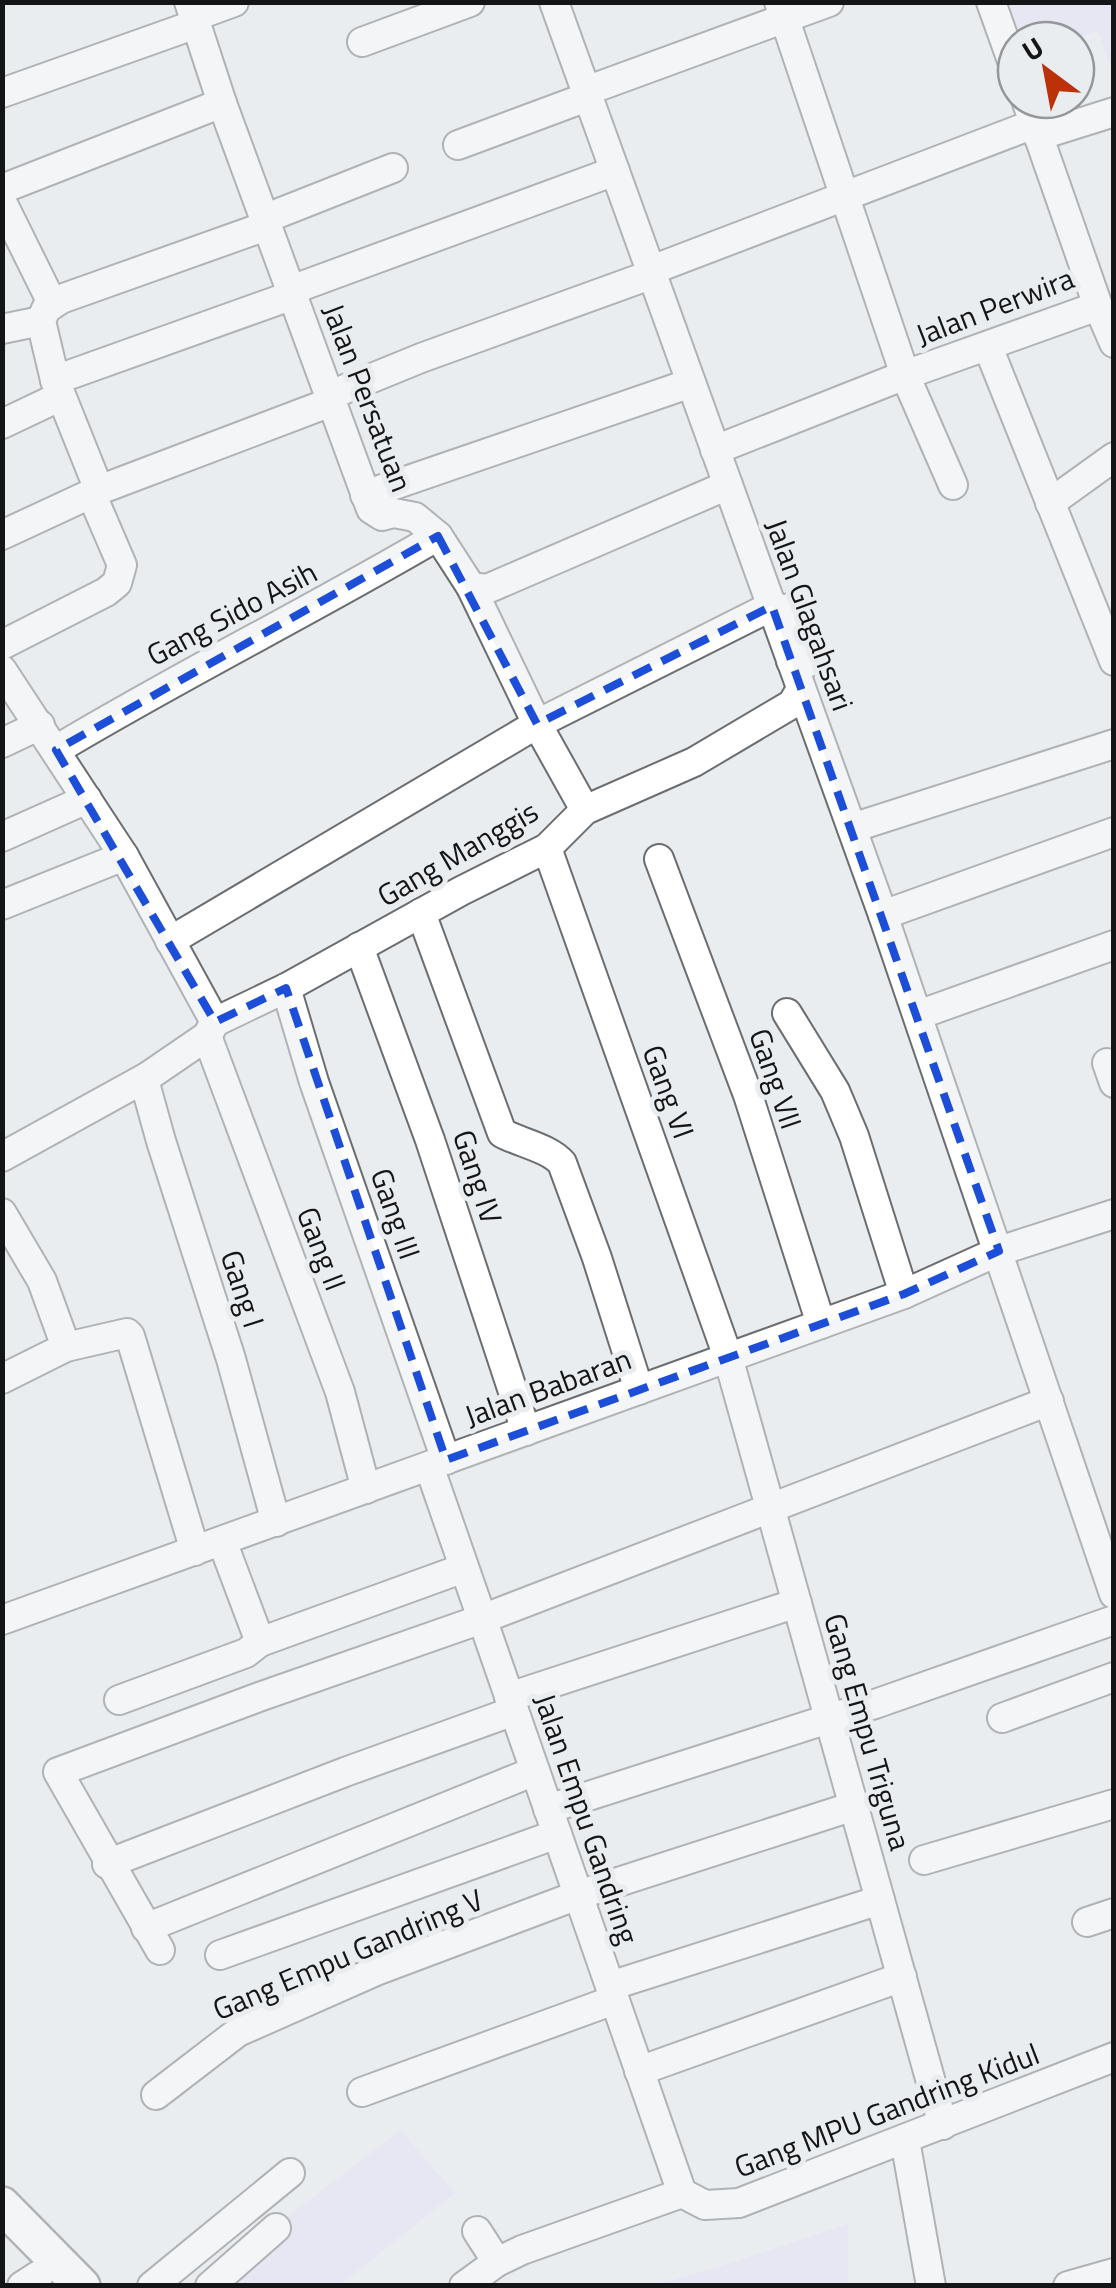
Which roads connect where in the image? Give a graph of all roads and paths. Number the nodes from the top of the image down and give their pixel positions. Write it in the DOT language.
graph roads {
  1 [pos="234,2"];
  2 [pos="470,2"];
  3 [pos="554,2"];
  4 [pos="829,2"];
  5 [pos="782,11"];
  6 [pos="192,15"];
  7 [pos="362,42"];
  8 [pos="2,93"];
  9 [pos="586,94"];
  10 [pos="222,103"];
  11 [pos="1033,120"];
  12 [pos="458,145"];
  13 [pos="393,168"];
  14 [pos="615,172"];
  15 [pos="2,190"];
  16 [pos="846,196"];
  17 [pos="2,202"];
  18 [pos="265,223"];
  19 [pos="650,273"];
  20 [pos="292,292"];
  21 [pos="1098,306"];
  22 [pos="46,312"];
  23 [pos="2,329"];
  24 [pos="1114,343"];
  25 [pos="988,347"];
  26 [pos="905,375"];
  27 [pos="690,382"];
  28 [pos="58,388"];
  29 [pos="330,399"];
  30 [pos="2,424"];
  31 [pos="715,450"];
  32 [pos="1114,457"];
  33 [pos="728,485"];
  34 [pos="953,486"];
  35 [pos="95,492"];
  36 [pos="365,495"];
  37 [pos="1050,504"];
  38 [pos="2,535"];
  39 [pos="438,536"];
  40 [pos="471,587"];
  41 [pos="772,606"];
  42 [pos="2,646"];
  43 [pos="1114,662"];
  44 [pos="2,670"];
  45 [pos="801,689"];
  46 [pos="538,724"];
  47 [pos="40,725"];
  48 [pos="2,743"];
  49 [pos="1114,744"];
  50 [pos="56,750"];
  51 [pos="87,799"];
  52 [pos="585,810"];
  53 [pos="852,828"];
  54 [pos="1114,832"];
  55 [pos="2,837"];
  56 [pos="547,848"];
  57 [pos="124,856"];
  58 [pos="659,858"];
  59 [pos="2,905"];
  60 [pos="421,913"];
  61 [pos="883,915"];
  62 [pos="170,941"];
  63 [pos="1114,944"];
  64 [pos="359,947"];
  65 [pos="286,988"];
  66 [pos="787,1013"];
  67 [pos="918,1015"];
  68 [pos="211,1029"];
  69 [pos="147,1077"];
  70 [pos="2,1157"];
  71 [pos="2,1214"];
  72 [pos="1114,1214"];
  73 [pos="999,1251"];
  74 [pos="904,1294"];
  75 [pos="821,1324"];
  76 [pos="66,1347"];
  77 [pos="728,1357"];
  78 [pos="2,1380"];
  79 [pos="639,1390"];
  80 [pos="1049,1401"];
  81 [pos="526,1431"];
  82 [pos="437,1463"];
  83 [pos="366,1489"];
  84 [pos="770,1506"];
  85 [pos="276,1522"];
  86 [pos="209,1546"];
  87 [pos="464,1568"];
  88 [pos="1112,1583"];
  89 [pos="797,1603"];
  90 [pos="482,1619"];
  91 [pos="2,1620"];
  92 [pos="1114,1620"];
  93 [pos="253,1648"];
  94 [pos="1114,1676"];
  95 [pos="259,1697"];
  96 [pos="119,1700"];
  97 [pos="511,1704"];
  98 [pos="829,1717"];
  99 [pos="1002,1718"];
  100 [pos="535,1771"];
  101 [pos="1114,1804"];
  102 [pos="854,1806"];
  103 [pos="552,1822"];
  104 [pos="924,1860"];
  105 [pos="107,1864"];
  106 [pos="578,1895"];
  107 [pos="880,1900"];
  108 [pos="220,1955"];
  109 [pos="902,1977"];
  110 [pos="612,1993"];
  111 [pos="1114,2058"];
  112 [pos="639,2071"];
  113 [pos="362,2092"];
  114 [pos="156,2094"];
  115 [pos="944,2125"];
  116 [pos="905,2140"];
  117 [pos="290,2173"];
  118 [pos="682,2193"];
  119 [pos="2,2205"];
  120 [pos="276,2228"];
  121 [pos="478,2231"];
  122 [pos="2,2238"];
  123 [pos="497,2262"];
  124 [pos="1114,2273"];
  125 [pos="37,2282"];
  126 [pos="82,2286"];
  127 [pos="152,2286"];
  128 [pos="210,2286"];
  129 [pos="464,2286"];
  130 [pos="931,2286"];
  131 [pos="1068,2286"];
  1 -- 6 [label="street"];
  2 -- 7 [label="street"];
  3 -- 9 [label="street, Jalan Glagahsari"];
  4 -- 5 [label="street"];
  5 -- 9 [label="street"];
  5 -- 16 [label="street"];
  6 -- 8 [label="street"];
  6 -- 10 [label="street, Jalan Persatuan"];
  9 -- 12 [label="street"];
  9 -- 14 [label="street, Jalan Glagahsari"];
  10 -- 15 [label="street"];
  10 -- 18 [label="street, Jalan Persatuan"];
  11 -- 16 [label="street"];
  11 -- 21 [label="street, Jalan Perwira"];
  13 -- 18 [label="street"];
  14 -- 19 [label="street, Jalan Glagahsari"];
  14 -- 20 [label="street"];
  16 -- 19 [label="street"];
  16 -- 26 [label="street"];
  17 -- 22 [label="street"];
  18 -- 20 [label="street, Jalan Persatuan"];
  18 -- 22 [label="street"];
  19 -- 27 [label="street, Jalan Glagahsari"];
  19 -- 29 [label="street"];
  20 -- 28 [label="street"];
  20 -- 29 [label="street, Jalan Persatuan"];
  21 -- 24 [label="street"];
  21 -- 25 [label="street, Jalan Perwira"];
  22 -- 23 [label="street"];
  22 -- 28 [label="street"];
  25 -- 26 [label="street, Jalan Perwira"];
  25 -- 37 [label="street"];
  26 -- 31 [label="street, Jalan Perwira"];
  26 -- 34 [label="street"];
  27 -- 31 [label="street, Jalan Glagahsari"];
  27 -- 36 [label="street"];
  28 -- 30 [label="street"];
  28 -- 35 [label="street"];
  29 -- 35 [label="street"];
  29 -- 36 [label="street, Jalan Persatuan"];
  31 -- 33 [label="street, Jalan Glagahsari"];
  32 -- 37 [label="street"];
  33 -- 40 [label="street"];
  33 -- 41 [label="street, Jalan Glagahsari"];
  35 -- 38 [label="street"];
  35 -- 42 [label="street"];
  36 -- 39 [label="street, Jalan Persatuan"];
  37 -- 43 [label="street"];
  39 -- 40 [label="street"];
  39 -- 50 [label="street, Gang Sido Asih"];
  40 -- 46 [label="street"];
  41 -- 45 [label="street, Jalan Glagahsari"];
  41 -- 46 [label="street"];
  44 -- 47 [label="street, Gang II"];
  45 -- 52 [label="street, Gang Manggis"];
  45 -- 53 [label="street, Jalan Glagahsari"];
  46 -- 52 [label="street"];
  46 -- 62 [label="street"];
  47 -- 48 [label="street"];
  47 -- 50 [label="street, Gang II"];
  49 -- 53 [label="street"];
  50 -- 51 [label="street, Gang II"];
  51 -- 55 [label="street"];
  51 -- 57 [label="street, Gang II"];
  52 -- 56 [label="street, Gang Manggis"];
  53 -- 61 [label="street, Jalan Glagahsari"];
  54 -- 61 [label="street"];
  56 -- 60 [label="street, Gang Manggis"];
  56 -- 77 [label="street, Gang VI"];
  57 -- 59 [label="street"];
  57 -- 62 [label="street, Gang II"];
  58 -- 75 [label="street, Gang VII"];
  60 -- 64 [label="street, Gang Manggis"];
  60 -- 79 [label="street"];
  61 -- 67 [label="street, Jalan Glagahsari"];
  62 -- 68 [label="street, Gang II"];
  63 -- 67 [label="street"];
  64 -- 65 [label="street, Gang Manggis"];
  64 -- 81 [label="street, Gang IV"];
  65 -- 68 [label="street, Gang Manggis"];
  65 -- 82 [label="street, Gang III"];
  66 -- 74 [label="street"];
  67 -- 73 [label="street, Jalan Glagahsari"];
  68 -- 69 [label="street, Gang Manggis"];
  68 -- 83 [label="street, Gang II"];
  69 -- 70 [label="street, Gang Manggis"];
  69 -- 85 [label="street, Gang I"];
  71 -- 76 [label="street"];
  72 -- 73 [label="street, Jalan Babaran"];
  73 -- 74 [label="street, Jalan Babaran"];
  73 -- 80 [label="street, Jalan Glagahsari"];
  74 -- 75 [label="street, Jalan Babaran"];
  75 -- 77 [label="street, Jalan Babaran"];
  76 -- 78 [label="street"];
  76 -- 86 [label="street"];
  77 -- 79 [label="street, Jalan Babaran"];
  77 -- 84 [label="street, Gang Empu Triguna"];
  79 -- 81 [label="street, Jalan Babaran"];
  80 -- 84 [label="street"];
  80 -- 88 [label="street, Jalan Glagahsari"];
  81 -- 82 [label="street, Jalan Babaran"];
  82 -- 83 [label="street, Jalan Babaran"];
  82 -- 87 [label="street, Jalan Empu Gandring"];
  83 -- 85 [label="street, Jalan Babaran"];
  84 -- 89 [label="street, Gang Empu Triguna"];
  84 -- 90 [label="street"];
  85 -- 86 [label="street, Jalan Babaran"];
  86 -- 91 [label="street, Jalan Babaran"];
  86 -- 93 [label="street"];
  87 -- 90 [label="street, Jalan Empu Gandring"];
  87 -- 93 [label="street"];
  89 -- 97 [label="street"];
  89 -- 98 [label="street, Gang Empu Triguna"];
  90 -- 95 [label="street"];
  90 -- 97 [label="street, Jalan Empu Gandring"];
  92 -- 98 [label="street"];
  93 -- 95 [label="street"];
  93 -- 96 [label="street"];
  94 -- 99 [label="street"];
  95 -- 105 [label="street"];
  97 -- 100 [label="street, Jalan Empu Gandring"];
  97 -- 105 [label="street"];
  98 -- 102 [label="street, Gang Empu Triguna"];
  98 -- 103 [label="street"];
  100 -- 103 [label="street, Jalan Empu Gandring"];
  100 -- 105 [label="street"];
  101 -- 104 [label="street"];
  102 -- 106 [label="street, Gang Empu Gandring V"];
  102 -- 107 [label="street, Gang Empu Triguna"];
  103 -- 106 [label="street, Jalan Empu Gandring"];
  103 -- 108 [label="street"];
  106 -- 110 [label="street, Jalan Empu Gandring"];
  106 -- 114 [label="street, Gang Empu Gandring V"];
  107 -- 109 [label="street, Gang Empu Triguna"];
  107 -- 110 [label="street"];
  109 -- 112 [label="street"];
  109 -- 115 [label="street, Gang Empu Triguna"];
  110 -- 112 [label="street, Jalan Empu Gandring"];
  110 -- 113 [label="street"];
  111 -- 115 [label="street, Gang MPU Gandring Kidul"];
  112 -- 118 [label="street, Jalan Empu Gandring"];
  115 -- 116 [label="street, Gang MPU Gandring Kidul"];
  116 -- 118 [label="street, Gang MPU Gandring Kidul"];
  116 -- 130 [label="street"];
  117 -- 127 [label="street"];
  118 -- 123 [label="street"];
  119 -- 126 [label="main road"];
  120 -- 128 [label="street"];
  121 -- 123 [label="street"];
  122 -- 125 [label="main road"];
  123 -- 129 [label="street"];
  124 -- 131 [label="street"];
}
